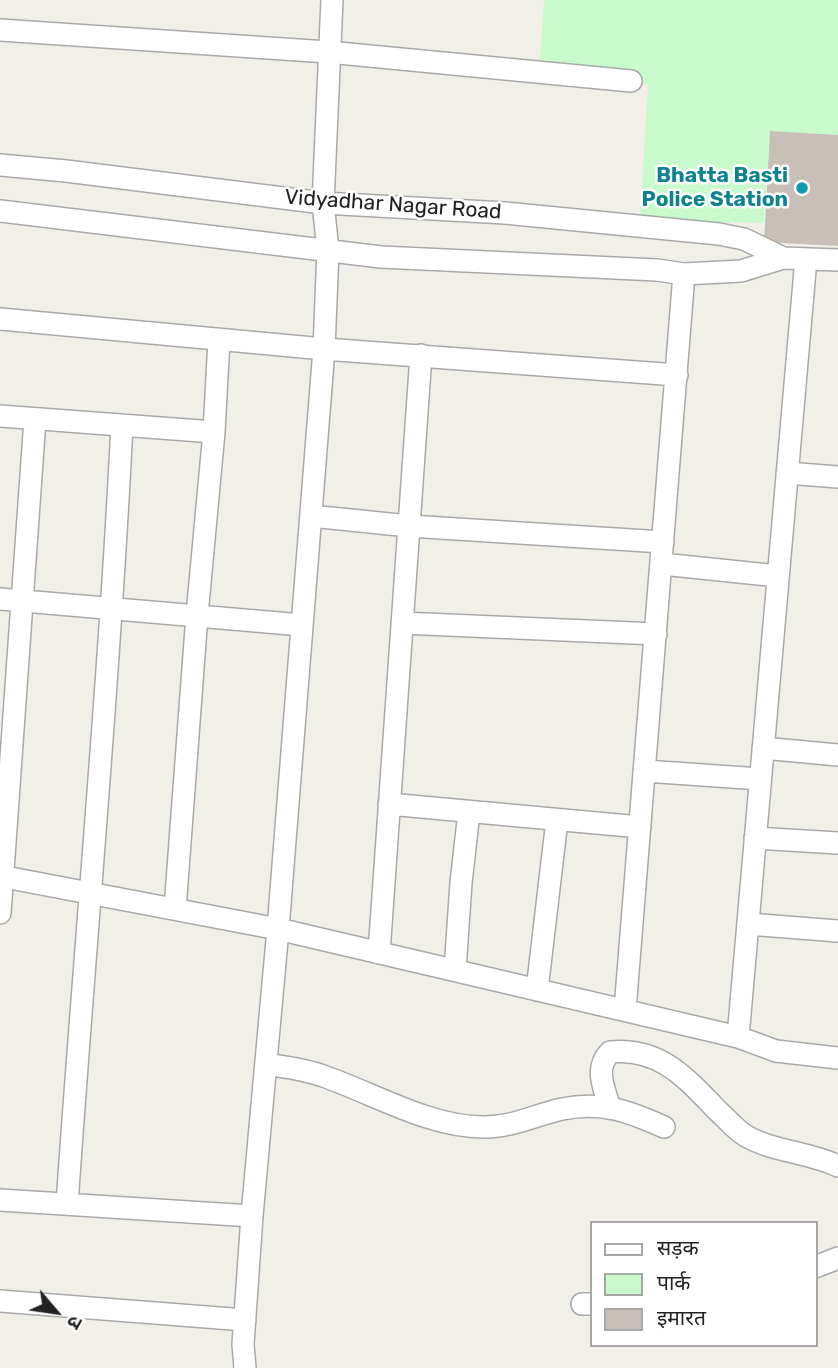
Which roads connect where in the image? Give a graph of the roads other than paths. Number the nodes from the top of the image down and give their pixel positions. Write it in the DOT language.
graph roads {
  1 [pos="332,0"];
  2 [pos="0,30"];
  3 [pos="328,52"];
  4 [pos="631,81"];
  5 [pos="0,165"];
  6 [pos="323,203"];
  7 [pos="0,211"];
  8 [pos="328,250"];
  9 [pos="783,258"];
  10 [pos="806,259"];
  11 [pos="838,260"];
  12 [pos="684,274"];
  13 [pos="0,319"];
  14 [pos="219,340"];
  15 [pos="324,349"];
  16 [pos="421,355"];
  17 [pos="677,375"];
  18 [pos="0,416"];
  19 [pos="35,419"];
  20 [pos="122,425"];
  21 [pos="214,432"];
  22 [pos="788,473"];
  23 [pos="838,477"];
  24 [pos="311,516"];
  25 [pos="409,526"];
  26 [pos="663,542"];
  27 [pos="662,564"];
  28 [pos="778,576"];
  29 [pos="0,600"];
  30 [pos="22,601"];
  31 [pos="113,608"];
  32 [pos="197,615"];
  33 [pos="402,622"];
  34 [pos="302,625"];
  35 [pos="656,634"];
  36 [pos="763,748"];
  37 [pos="838,755"];
  38 [pos="645,771"];
  39 [pos="760,779"];
  40 [pos="389,804"];
  41 [pos="469,812"];
  42 [pos="557,820"];
  43 [pos="640,827"];
  44 [pos="755,838"];
  45 [pos="838,843"];
  46 [pos="2,876"];
  47 [pos="89,893"];
  48 [pos="174,909"];
  49 [pos="0,913"];
  50 [pos="748,924"];
  51 [pos="278,929"];
  52 [pos="838,931"];
  53 [pos="379,953"];
  54 [pos="455,971"];
  55 [pos="537,990"];
  56 [pos="625,1010"];
  57 [pos="738,1037"];
  58 [pos="838,1058"];
  59 [pos="266,1064"];
  60 [pos="609,1106"];
  61 [pos="664,1127"];
  62 [pos="838,1167"];
  63 [pos="0,1200"];
  64 [pos="67,1204"];
  65 [pos="252,1216"];
  66 [pos="838,1258"];
  67 [pos="817,1266"];
  68 [pos="0,1301"];
  69 [pos="245,1320"];
  70 [pos="249,1366"];
  1 -- 3 [label="street"];
  2 -- 3 [label="street"];
  3 -- 4 [label="street"];
  3 -- 6 [label="street"];
  5 -- 6 [label="street, Vidyadhar Nagar Road"];
  6 -- 8 [label="street"];
  6 -- 9 [label="street, Vidyadhar Nagar Road"];
  7 -- 8 [label="street, Vidyadhar Nagar Road"];
  8 -- 12 [label="street, Vidyadhar Nagar Road"];
  8 -- 15 [label="street"];
  9 -- 10 [label="street, Vidyadhar Nagar Road"];
  9 -- 12 [label="street, Vidyadhar Nagar Road"];
  10 -- 11 [label="street, Vidyadhar Nagar Road"];
  10 -- 22 [label="street"];
  12 -- 17 [label="street"];
  13 -- 14 [label="street"];
  14 -- 15 [label="street"];
  14 -- 21 [label="street"];
  15 -- 16 [label="street"];
  15 -- 24 [label="street"];
  16 -- 17 [label="street"];
  16 -- 25 [label="street"];
  17 -- 26 [label="street"];
  18 -- 19 [label="street"];
  19 -- 20 [label="street"];
  19 -- 30 [label="street"];
  20 -- 21 [label="street"];
  20 -- 31 [label="street"];
  21 -- 32 [label="street"];
  22 -- 23 [label="street"];
  22 -- 28 [label="street"];
  24 -- 25 [label="street"];
  24 -- 34 [label="street"];
  25 -- 26 [label="street"];
  25 -- 33 [label="street"];
  26 -- 27 [label="street"];
  27 -- 28 [label="street"];
  27 -- 35 [label="street"];
  28 -- 36 [label="street"];
  29 -- 30 [label="street"];
  30 -- 31 [label="street"];
  30 -- 46 [label="street"];
  31 -- 32 [label="street"];
  31 -- 47 [label="street"];
  32 -- 34 [label="street"];
  32 -- 48 [label="street"];
  33 -- 35 [label="street"];
  33 -- 40 [label="street"];
  34 -- 51 [label="street"];
  35 -- 38 [label="street"];
  36 -- 37 [label="street"];
  36 -- 39 [label="street"];
  38 -- 39 [label="street"];
  38 -- 43 [label="street"];
  39 -- 44 [label="street"];
  40 -- 41 [label="street"];
  40 -- 53 [label="street"];
  41 -- 42 [label="street"];
  41 -- 54 [label="street"];
  42 -- 43 [label="street"];
  42 -- 55 [label="street"];
  43 -- 56 [label="street"];
  44 -- 45 [label="street"];
  44 -- 50 [label="street"];
  46 -- 47 [label="street"];
  46 -- 49 [label="street"];
  47 -- 48 [label="street"];
  47 -- 64 [label="street"];
  48 -- 51 [label="street"];
  50 -- 52 [label="street"];
  50 -- 57 [label="street"];
  51 -- 53 [label="street"];
  51 -- 59 [label="street"];
  53 -- 54 [label="street"];
  54 -- 55 [label="street"];
  55 -- 56 [label="street"];
  56 -- 57 [label="street"];
  57 -- 58 [label="street"];
  59 -- 60 [label="street"];
  59 -- 65 [label="street"];
  60 -- 61 [label="street"];
  60 -- 62 [label="street"];
  63 -- 64 [label="street"];
  64 -- 65 [label="street"];
  65 -- 69 [label="street"];
  66 -- 67 [label="street"];
  68 -- 69 [label="street"];
  69 -- 70 [label="street"];
}
